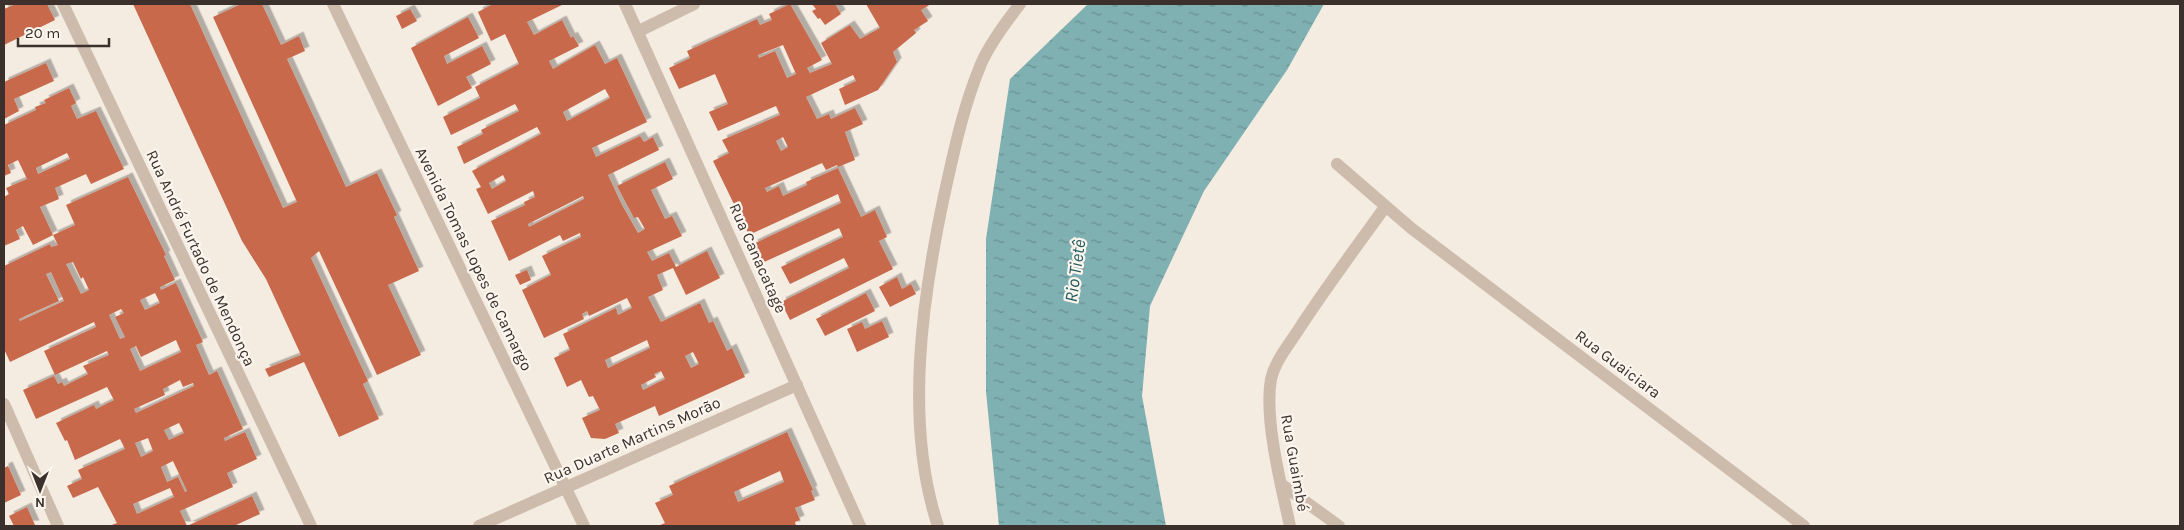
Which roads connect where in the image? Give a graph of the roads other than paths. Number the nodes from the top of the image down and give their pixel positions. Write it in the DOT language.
graph roads {
  1 [pos="63,4"];
  2 [pos="333,4"];
  3 [pos="625,4"];
  4 [pos="694,4"];
  5 [pos="1020,4"];
  6 [pos="639,31"];
  7 [pos="1337,164"];
  8 [pos="1385,207"];
  9 [pos="797,385"];
  10 [pos="4,404"];
  11 [pos="1281,484"];
  12 [pos="566,487"];
  13 [pos="58,526"];
  14 [pos="311,526"];
  15 [pos="479,526"];
  16 [pos="584,526"];
  17 [pos="860,526"];
  18 [pos="938,526"];
  19 [pos="1290,526"];
  20 [pos="1339,526"];
  21 [pos="1804,526"];
  1 -- 14 [label="street, Rua André Furtado de Mendonça"];
  2 -- 12 [label="street, Avenida Tomas Lopes de Camargo"];
  3 -- 6 [label="street, Rua Canacatage"];
  4 -- 6 [label="street"];
  5 -- 18 [label="street"];
  6 -- 9 [label="street, Rua Canacatage"];
  7 -- 8 [label="street, Rua Guaiciara"];
  8 -- 11 [label="street, Rua Guaimbé"];
  8 -- 21 [label="street, Rua Guaiciara"];
  9 -- 12 [label="street, Rua Duarte Martins Morão"];
  9 -- 17 [label="street, Rua Canacatage"];
  10 -- 13 [label="street"];
  11 -- 19 [label="street, Rua Guaimbé"];
  11 -- 20 [label="street"];
  12 -- 15 [label="street, Rua Duarte Martins Morão"];
  12 -- 16 [label="street, Avenida Tomas Lopes de Camargo"];
}
